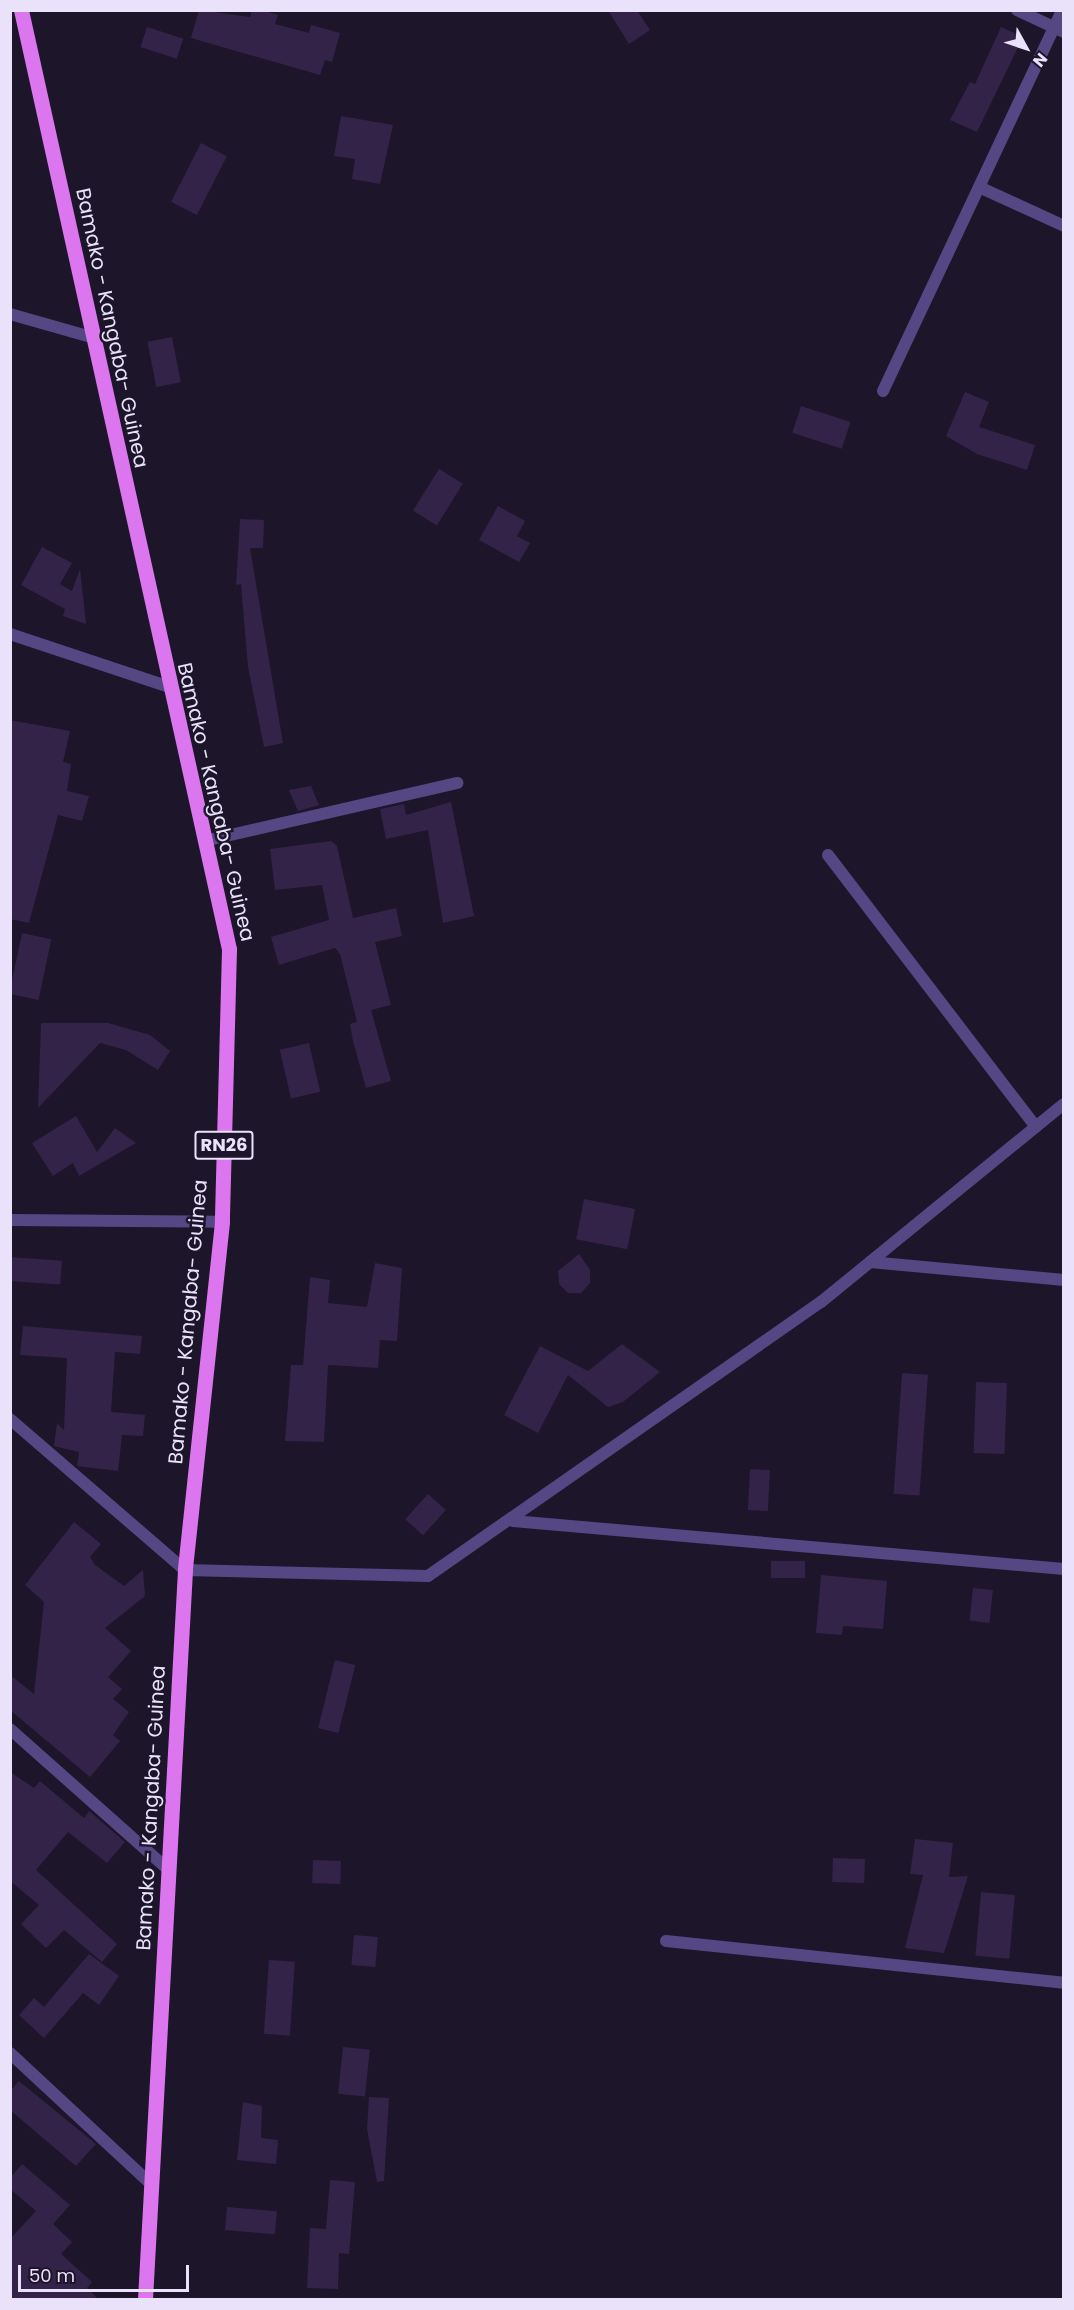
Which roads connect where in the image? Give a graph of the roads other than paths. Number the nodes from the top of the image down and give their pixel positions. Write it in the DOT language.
graph roads {
  1 [pos="21,10"];
  2 [pos="1017,10"];
  3 [pos="1062,10"];
  4 [pos="1059,30"];
  5 [pos="979,187"];
  6 [pos="1064,226"];
  7 [pos="10,314"];
  8 [pos="94,338"];
  9 [pos="883,391"];
  10 [pos="10,634"];
  11 [pos="169,687"];
  12 [pos="457,783"];
  13 [pos="204,841"];
  14 [pos="828,855"];
  15 [pos="1064,1104"];
  16 [pos="1036,1127"];
  17 [pos="10,1220"];
  18 [pos="222,1222"];
  19 [pos="870,1262"];
  20 [pos="1064,1280"];
  21 [pos="10,1419"];
  22 [pos="513,1521"];
  23 [pos="1064,1569"];
  24 [pos="185,1570"];
  25 [pos="10,1730"];
  26 [pos="169,1870"];
  27 [pos="666,1941"];
  28 [pos="1064,1983"];
  29 [pos="10,2053"];
  30 [pos="152,2185"];
  31 [pos="144,2300"];
  1 -- 8 [label="main road, Bamako - Kangaba- Guinea / RN26"];
  2 -- 4 [label="street"];
  3 -- 4 [label="street"];
  4 -- 5 [label="street"];
  5 -- 6 [label="street"];
  5 -- 9 [label="street"];
  7 -- 8 [label="street"];
  8 -- 11 [label="main road, Bamako - Kangaba- Guinea / RN26"];
  10 -- 11 [label="street"];
  11 -- 13 [label="main road, Bamako - Kangaba- Guinea / RN26"];
  12 -- 13 [label="street"];
  13 -- 18 [label="main road, Bamako - Kangaba- Guinea / RN26"];
  14 -- 16 [label="street"];
  15 -- 16 [label="street"];
  16 -- 19 [label="street"];
  17 -- 18 [label="street"];
  18 -- 24 [label="main road, Bamako - Kangaba- Guinea / RN26"];
  19 -- 20 [label="street"];
  19 -- 22 [label="street"];
  21 -- 24 [label="street"];
  22 -- 23 [label="street"];
  22 -- 24 [label="street"];
  24 -- 26 [label="main road, Bamako - Kangaba- Guinea / RN26"];
  25 -- 26 [label="street"];
  26 -- 30 [label="main road, Bamako - Kangaba- Guinea / RN26"];
  27 -- 28 [label="street"];
  29 -- 30 [label="street"];
  30 -- 31 [label="main road, Bamako - Kangaba- Guinea / RN26"];
}
